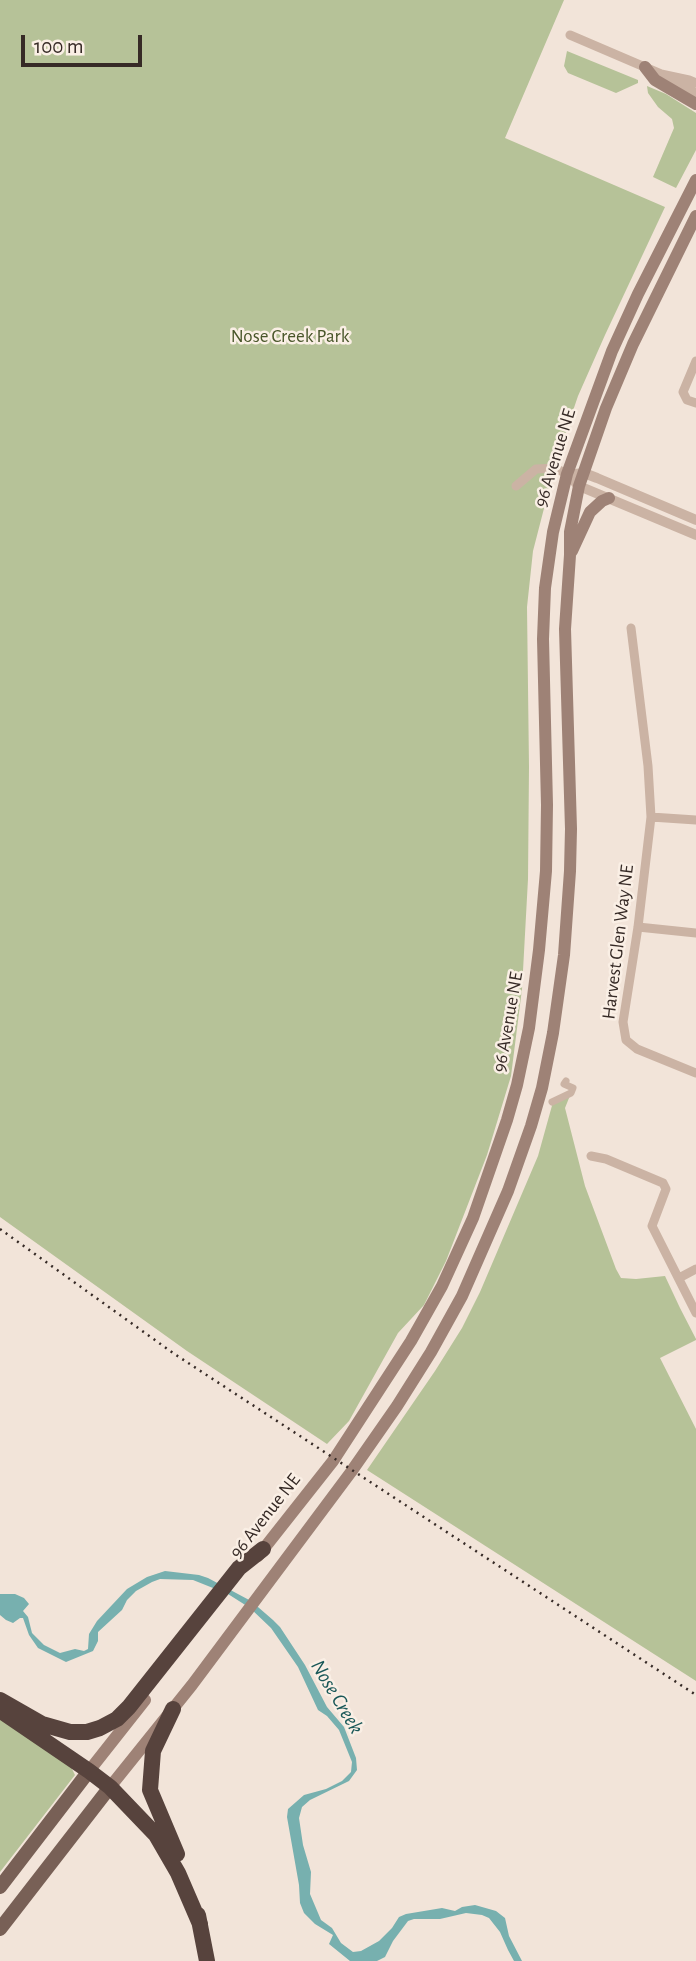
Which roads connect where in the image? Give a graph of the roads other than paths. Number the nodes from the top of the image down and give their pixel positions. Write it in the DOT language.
graph roads {
  1 [pos="570,35"];
  2 [pos="645,67"];
  3 [pos="661,74"];
  4 [pos="696,83"];
  5 [pos="696,93"];
  6 [pos="696,104"];
  7 [pos="696,180"];
  8 [pos="696,216"];
  9 [pos="696,361"];
  10 [pos="696,403"];
  11 [pos="584,473"];
  12 [pos="567,474"];
  13 [pos="516,486"];
  14 [pos="579,486"];
  15 [pos="609,498"];
  16 [pos="696,520"];
  17 [pos="696,535"];
  18 [pos="570,555"];
  19 [pos="631,628"];
  20 [pos="651,817"];
  21 [pos="696,820"];
  22 [pos="571,829"];
  23 [pos="547,830"];
  24 [pos="638,927"];
  25 [pos="696,933"];
  26 [pos="696,1073"];
  27 [pos="566,1081"];
  28 [pos="552,1102"];
  29 [pos="592,1156"];
  30 [pos="696,1269"];
  31 [pos="679,1278"];
  32 [pos="696,1313"];
  33 [pos="263,1549"];
  34 [pos="190,1635"];
  35 [pos="0,1700"];
  36 [pos="173,1709"];
  37 [pos="0,1710"];
  38 [pos="89,1771"];
  39 [pos="110,1787"];
  40 [pos="0,1887"];
  41 [pos="200,1924"];
  42 [pos="0,1929"];
  43 [pos="207,1961"];
  1 -- 2 [label="street"];
  2 -- 3 [label="street"];
  2 -- 6 [label="main road"];
  3 -- 4 [label="street"];
  3 -- 5 [label="street"];
  7 -- 12 [label="main road, 96 Avenue NE"];
  8 -- 11 [label="main road, 96 Avenue NE"];
  9 -- 10 [label="street"];
  11 -- 12 [label="street"];
  11 -- 14 [label="main road, 96 Avenue NE"];
  11 -- 16 [label="street"];
  12 -- 13 [label="street"];
  12 -- 14 [label="street"];
  12 -- 23 [label="main road, 96 Avenue NE"];
  14 -- 15 [label="street"];
  14 -- 18 [label="main road, 96 Avenue NE"];
  15 -- 17 [label="street"];
  15 -- 18 [label="main road"];
  18 -- 22 [label="main road, 96 Avenue NE"];
  19 -- 20 [label="street, Harvest Glen Way NE"];
  20 -- 21 [label="street"];
  20 -- 24 [label="street, Harvest Glen Way NE"];
  22 -- 23 [label="main road"];
  22 -- 36 [label="main road, 96 Avenue NE"];
  23 -- 33 [label="main road, 96 Avenue NE"];
  24 -- 25 [label="street"];
  24 -- 26 [label="street, Harvest Glen Way NE"];
  27 -- 28 [label="street"];
  29 -- 31 [label="street"];
  30 -- 31 [label="street"];
  31 -- 32 [label="street"];
  33 -- 34 [label="highway"];
  34 -- 35 [label="highway"];
  34 -- 38 [label="main road"];
  36 -- 39 [label="main road, 96 Avenue NE"];
  36 -- 41 [label="highway"];
  37 -- 38 [label="highway"];
  38 -- 39 [label="highway"];
  38 -- 40 [label="main road"];
  39 -- 41 [label="highway"];
  39 -- 42 [label="main road"];
  41 -- 43 [label="highway"];
}
